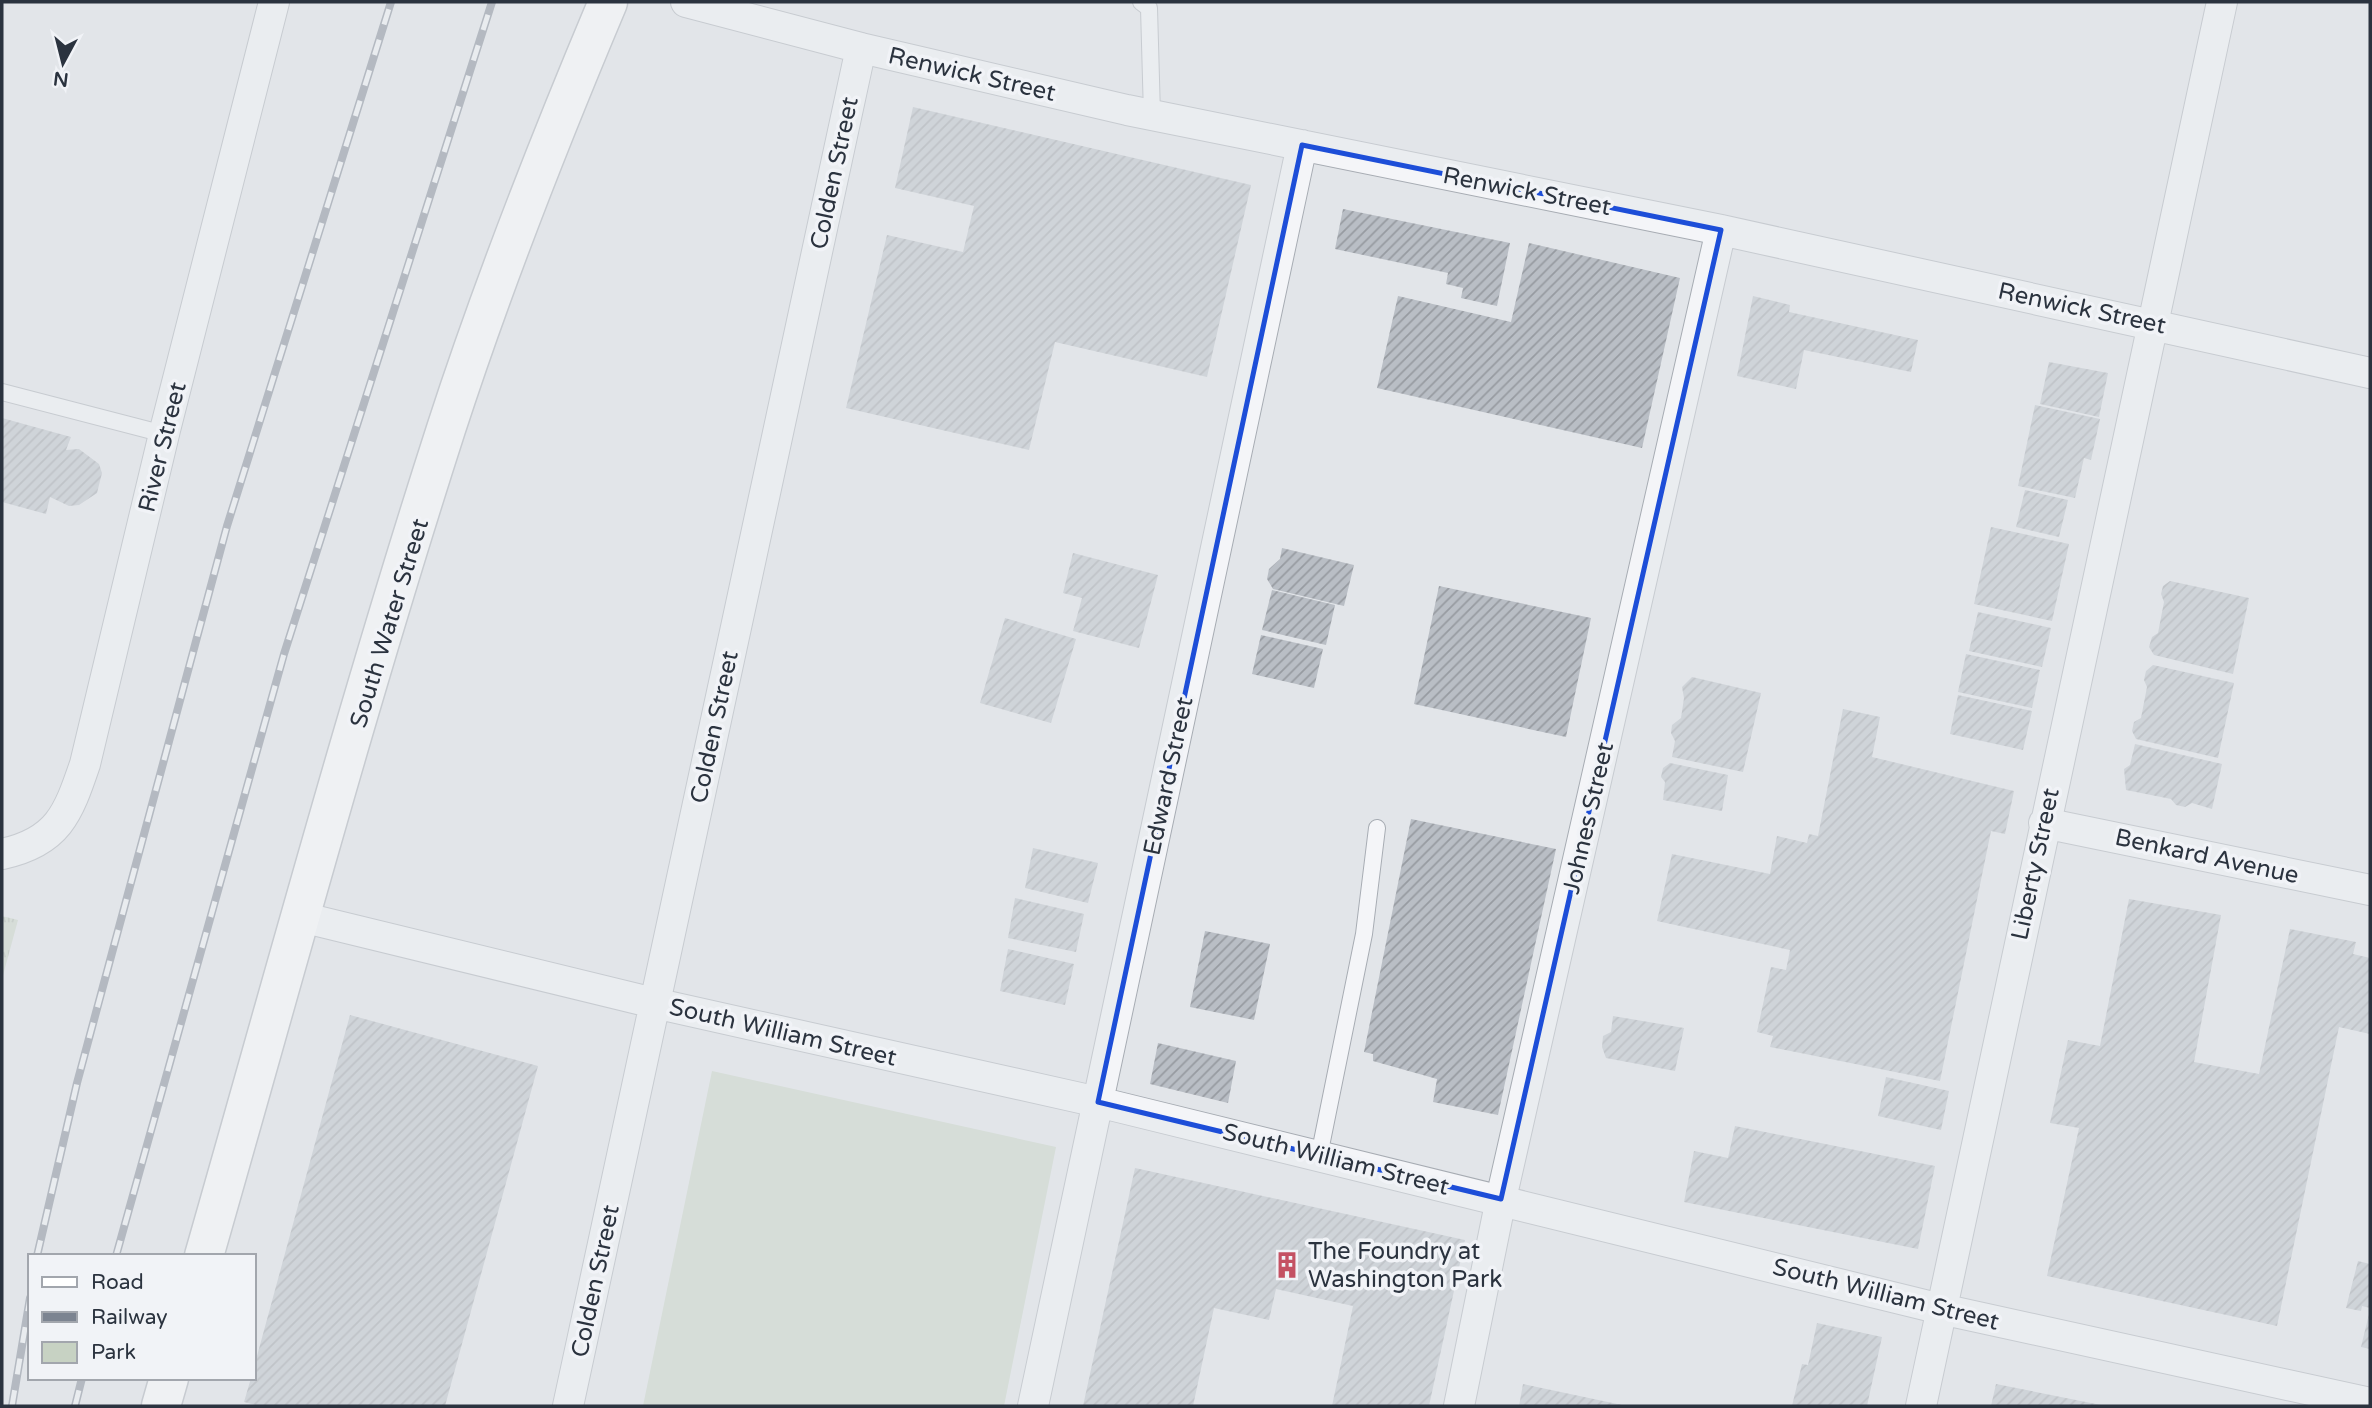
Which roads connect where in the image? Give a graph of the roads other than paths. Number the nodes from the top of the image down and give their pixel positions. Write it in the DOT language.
graph roads {
  1 [pos="274,2"];
  2 [pos="608,2"];
  3 [pos="685,2"];
  4 [pos="2221,2"];
  5 [pos="1147,4"];
  6 [pos="861,48"];
  7 [pos="1153,115"];
  8 [pos="1302,145"];
  9 [pos="1721,230"];
  10 [pos="2153,323"];
  11 [pos="2370,373"];
  12 [pos="2,392"];
  13 [pos="164,434"];
  14 [pos="2044,822"];
  15 [pos="1377,828"];
  16 [pos="2,854"];
  17 [pos="2370,890"];
  18 [pos="300,917"];
  19 [pos="654,1003"];
  20 [pos="1098,1102"];
  21 [pos="1319,1156"];
  22 [pos="1501,1199"];
  23 [pos="205,1254"];
  24 [pos="1941,1309"];
  25 [pos="168,1380"];
  26 [pos="2370,1403"];
  27 [pos="161,1406"];
  28 [pos="568,1406"];
  29 [pos="1033,1406"];
  30 [pos="1459,1406"];
  31 [pos="1921,1406"];
  1 -- 13 [label="street, River Street"];
  2 -- 18 [label="street, South Water Street"];
  3 -- 6 [label="street, Renwick Street"];
  4 -- 10 [label="street, Liberty Street"];
  5 -- 7 [label="lane"];
  6 -- 7 [label="street, Renwick Street"];
  6 -- 19 [label="street, Colden Street"];
  7 -- 8 [label="street, Renwick Street"];
  8 -- 9 [label="street, Renwick Street"];
  8 -- 20 [label="street, Edward Street"];
  9 -- 10 [label="street, Renwick Street"];
  9 -- 22 [label="street, Johnes Street"];
  10 -- 11 [label="street, Renwick Street"];
  10 -- 14 [label="street, Liberty Street"];
  12 -- 13 [label="lane"];
  13 -- 16 [label="street, River Street"];
  14 -- 17 [label="street, Benkard Avenue"];
  14 -- 24 [label="street, Liberty Street"];
  15 -- 21 [label="lane"];
  18 -- 19 [label="street, South William Street"];
  18 -- 23 [label="street, South Water Street"];
  19 -- 20 [label="street, South William Street"];
  19 -- 28 [label="street, Colden Street"];
  20 -- 21 [label="street, South William Street"];
  20 -- 29 [label="street, Edward Street"];
  21 -- 22 [label="street, South William Street"];
  22 -- 24 [label="street, South William Street"];
  22 -- 30 [label="street, Johnes Street"];
  24 -- 26 [label="street, South William Street"];
  24 -- 31 [label="street, Liberty Street"];
  25 -- 27 [label="street"];
}
